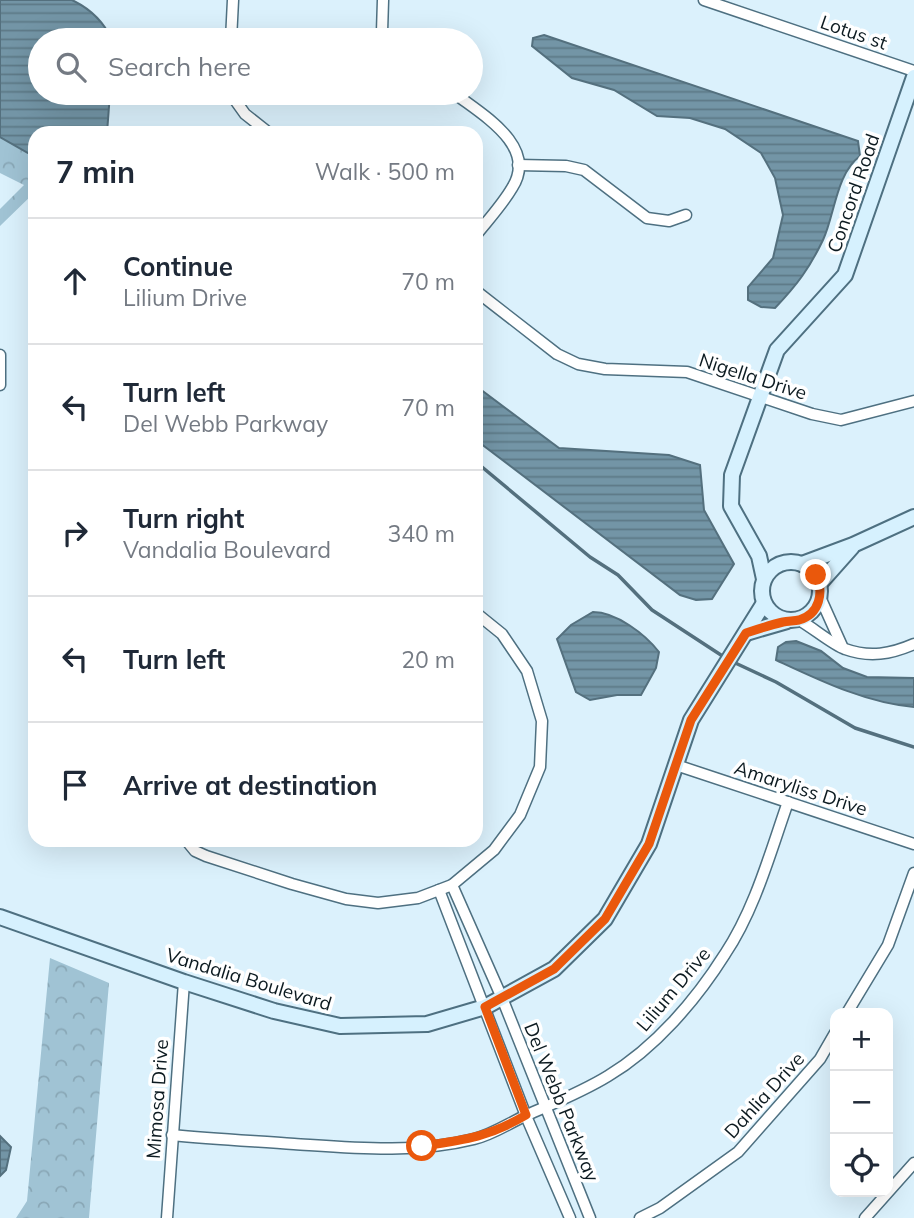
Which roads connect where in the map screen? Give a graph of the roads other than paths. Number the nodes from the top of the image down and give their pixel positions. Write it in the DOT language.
graph roads {
  1 [pos="233,0"];
  2 [pos="383,0"];
  3 [pos="704,0"];
  4 [pos="232,28"];
  5 [pos="382,28"];
  6 [pos="914,71"];
  7 [pos="914,78"];
  8 [pos="239,105"];
  9 [pos="470,105"];
  10 [pos="261,126"];
  11 [pos="518,165"];
  12 [pos="686,215"];
  13 [pos="483,226"];
  14 [pos="483,296"];
  15 [pos="0,355"];
  16 [pos="0,385"];
  17 [pos="760,397"];
  18 [pos="914,401"];
  19 [pos="914,517"];
  20 [pos="748,537"];
  21 [pos="853,545"];
  22 [pos="782,563"];
  23 [pos="802,564"];
  24 [pos="764,579"];
  25 [pos="820,590"];
  26 [pos="764,603"];
  27 [pos="483,619"];
  28 [pos="793,620"];
  29 [pos="746,633"];
  30 [pos="914,644"];
  31 [pos="844,649"];
  32 [pos="676,765"];
  33 [pos="788,802"];
  34 [pos="914,844"];
  35 [pos="192,847"];
  36 [pos="914,873"];
  37 [pos="452,886"];
  38 [pos="439,890"];
  39 [pos="0,917"];
  40 [pos="184,982"];
  41 [pos="502,999"];
  42 [pos="485,1007"];
  43 [pos="850,1008"];
  44 [pos="830,1042"];
  45 [pos="545,1109"];
  46 [pos="526,1115"];
  47 [pos="172,1135"];
  48 [pos="914,1163"];
  49 [pos="167,1218"];
  50 [pos="570,1218"];
  51 [pos="590,1218"];
  52 [pos="640,1218"];
  53 [pos="865,1218"];
  1 -- 4 [label="street"];
  2 -- 5 [label="street"];
  3 -- 6 [label="street, Lotus st"];
  7 -- 17 [label="street, Concord Road"];
  8 -- 10 [label="street"];
  9 -- 11 [label="street"];
  11 -- 12 [label="street"];
  11 -- 13 [label="street"];
  14 -- 17 [label="street, Nigella Drive"];
  15 -- 16 [label="street"];
  17 -- 18 [label="street, Nigella Drive"];
  17 -- 20 [label="street, Concord Road"];
  19 -- 21 [label="street"];
  20 -- 22 [label="street, Concord Road"];
  20 -- 24 [label="street, Concord Road"];
  21 -- 23 [label="street"];
  21 -- 25 [label="street"];
  22 -- 23 [label="street"];
  22 -- 24 [label="street"];
  23 -- 25 [label="street"];
  24 -- 26 [label="street"];
  25 -- 28 [label="street"];
  25 -- 31 [label="street"];
  26 -- 28 [label="street"];
  26 -- 29 [label="street, Vandalia Boulevard"];
  27 -- 37 [label="street"];
  28 -- 29 [label="street"];
  28 -- 31 [label="street"];
  29 -- 32 [label="street, Vandalia Boulevard"];
  30 -- 31 [label="street"];
  32 -- 33 [label="street, Amaryliss Drive"];
  32 -- 41 [label="street, Vandalia Boulevard"];
  33 -- 34 [label="street, Amaryliss Drive"];
  33 -- 45 [label="street, Lilium Drive"];
  35 -- 38 [label="street"];
  36 -- 43 [label="street"];
  37 -- 38 [label="street"];
  37 -- 41 [label="street, Del Webb Parkway"];
  38 -- 42 [label="street, Del Webb Parkway"];
  39 -- 40 [label="street, Vandalia Boulevard"];
  40 -- 42 [label="street, Vandalia Boulevard"];
  40 -- 47 [label="street, Mimosa Drive"];
  41 -- 42 [label="street, Vandalia Boulevard"];
  41 -- 45 [label="street, Del Webb Parkway"];
  42 -- 46 [label="street, Del Webb Parkway"];
  44 -- 52 [label="street, Dahlia Drive"];
  45 -- 46 [label="street, Lilium Drive"];
  45 -- 51 [label="street, Del Webb Parkway"];
  46 -- 47 [label="street, Lilium Drive"];
  46 -- 50 [label="street, Del Webb Parkway"];
  47 -- 49 [label="street, Mimosa Drive"];
  48 -- 53 [label="street"];
}
